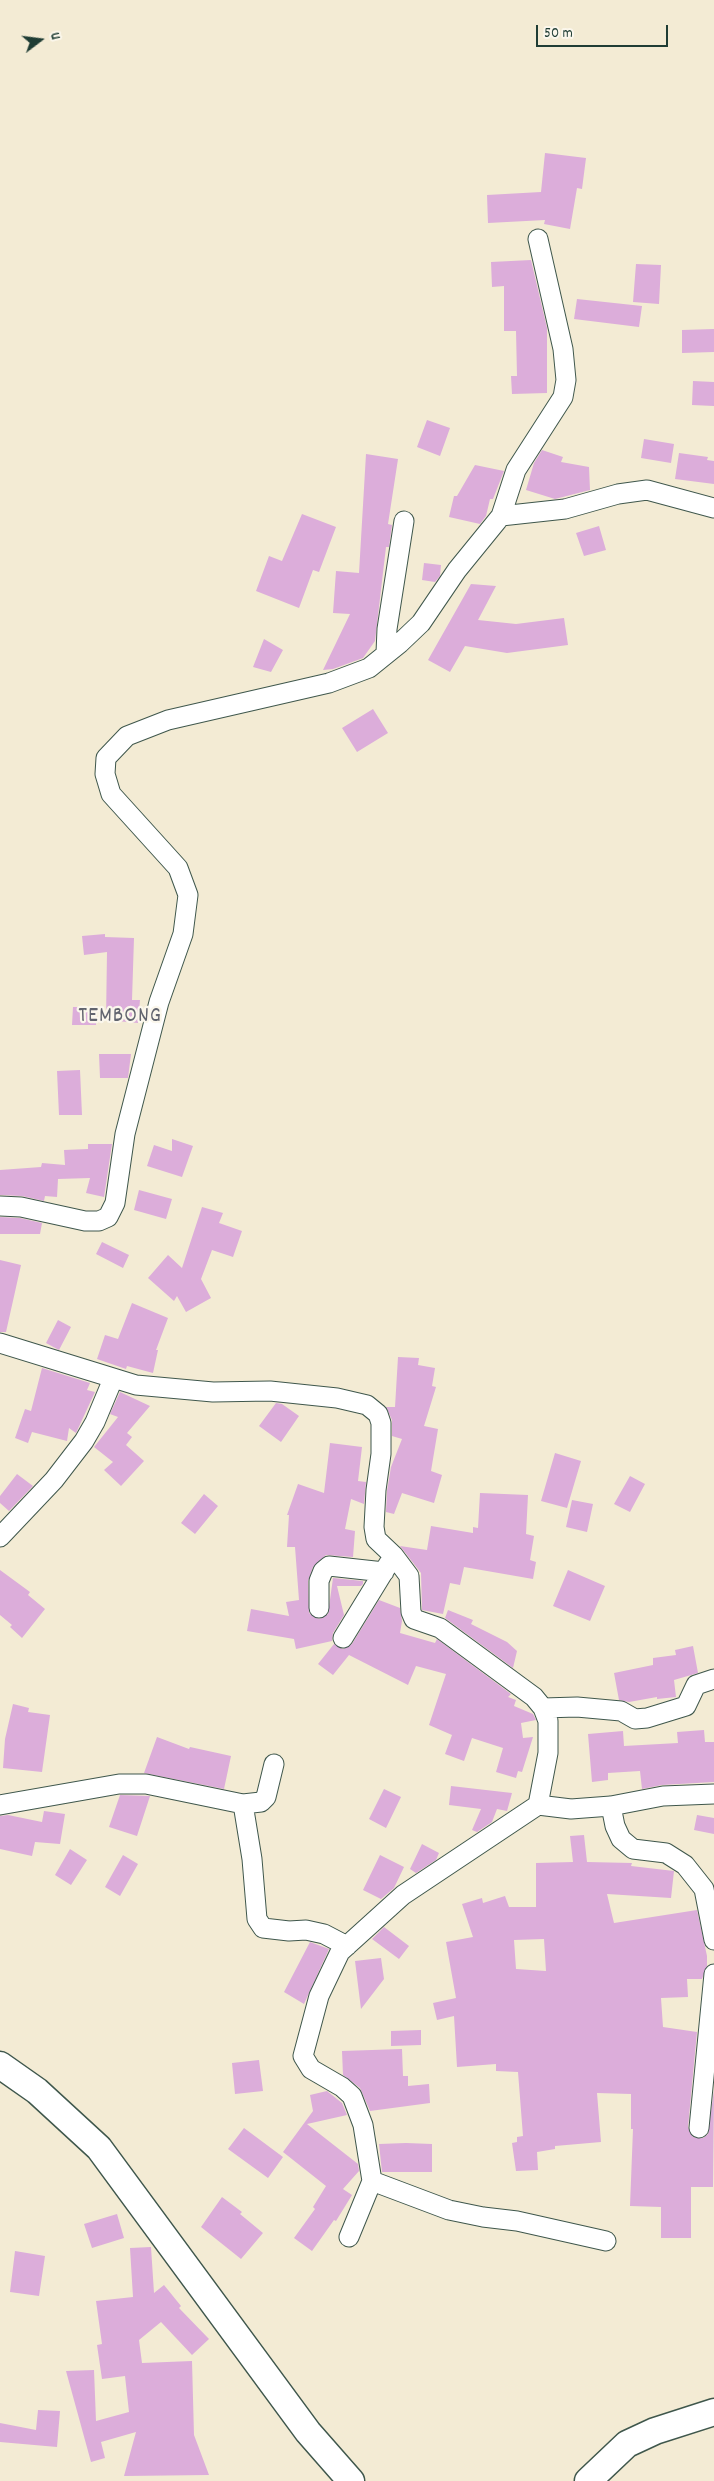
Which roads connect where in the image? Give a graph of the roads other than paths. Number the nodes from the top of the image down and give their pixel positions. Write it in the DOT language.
graph roads {
  1 [pos="538,240"];
  2 [pos="714,508"];
  3 [pos="501,516"];
  4 [pos="404,521"];
  5 [pos="386,653"];
  6 [pos="0,1206"];
  7 [pos="0,1343"];
  8 [pos="113,1379"];
  9 [pos="0,1537"];
  10 [pos="394,1556"];
  11 [pos="384,1572"];
  12 [pos="319,1608"];
  13 [pos="343,1638"];
  14 [pos="714,1679"];
  15 [pos="542,1708"];
  16 [pos="274,1764"];
  17 [pos="714,1794"];
  18 [pos="243,1804"];
  19 [pos="0,1805"];
  20 [pos="538,1805"];
  21 [pos="611,1806"];
  22 [pos="714,1940"];
  23 [pos="347,1946"];
  24 [pos="714,1974"];
  25 [pos="0,2065"];
  26 [pos="699,2128"];
  27 [pos="372,2182"];
  28 [pos="349,2237"];
  29 [pos="606,2241"];
  30 [pos="714,2412"];
  31 [pos="351,2481"];
  32 [pos="588,2481"];
  1 -- 3 [label="street"];
  2 -- 3 [label="street"];
  3 -- 5 [label="street"];
  4 -- 5 [label="street"];
  5 -- 6 [label="street"];
  7 -- 8 [label="street"];
  8 -- 9 [label="street"];
  8 -- 10 [label="street"];
  10 -- 11 [label="street"];
  10 -- 15 [label="street"];
  11 -- 12 [label="street"];
  11 -- 13 [label="street"];
  14 -- 15 [label="street"];
  15 -- 20 [label="street"];
  16 -- 18 [label="street"];
  17 -- 21 [label="street"];
  18 -- 19 [label="street"];
  18 -- 23 [label="street"];
  20 -- 21 [label="street"];
  20 -- 23 [label="street"];
  21 -- 22 [label="street"];
  23 -- 27 [label="street"];
  24 -- 26 [label="street"];
  25 -- 31 [label="street"];
  27 -- 28 [label="street"];
  27 -- 29 [label="street"];
  30 -- 32 [label="street"];
}
